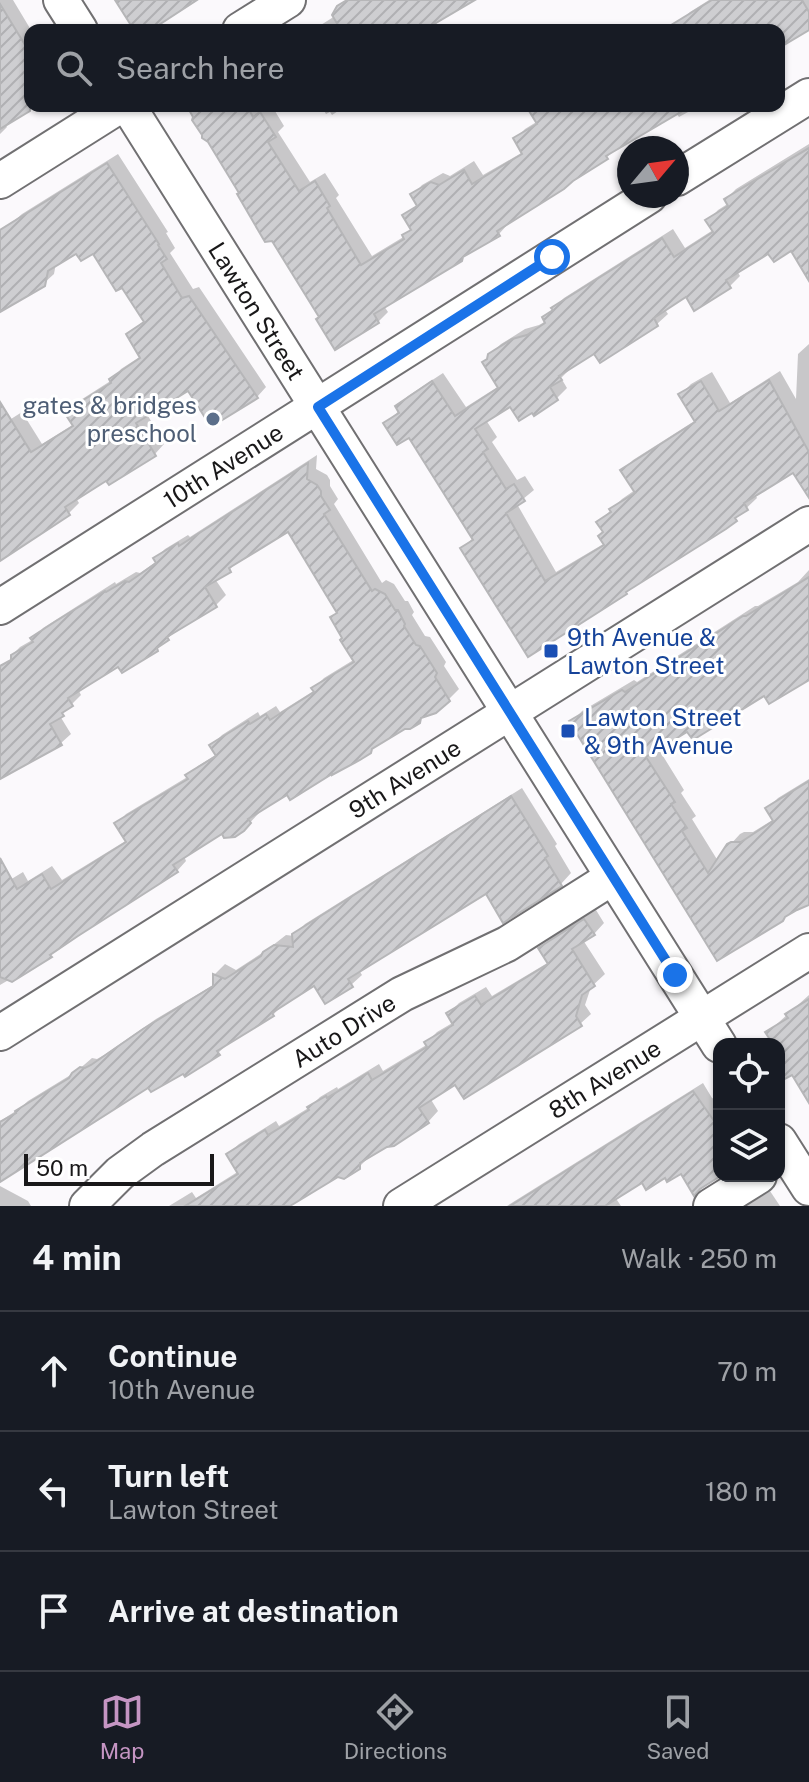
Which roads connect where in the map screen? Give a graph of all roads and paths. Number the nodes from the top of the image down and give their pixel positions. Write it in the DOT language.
graph roads {
  1 [pos="61,0"];
  2 [pos="288,0"];
  3 [pos="76,24"];
  4 [pos="250,24"];
  5 [pos="809,96"];
  6 [pos="785,111"];
  7 [pos="109,112"];
  8 [pos="132,112"];
  9 [pos="783,112"];
  10 [pos="689,171"];
  11 [pos="0,181"];
  12 [pos="630,208"];
  13 [pos="318,407"];
  14 [pos="809,524"];
  15 [pos="0,607"];
  16 [pos="510,712"];
  17 [pos="613,877"];
  18 [pos="809,951"];
  19 [pos="710,1031"];
  20 [pos="0,1033"];
  21 [pos="785,1157"];
  22 [pos="749,1182"];
  23 [pos="809,1188"];
  24 [pos="87,1206"];
  25 [pos="401,1206"];
  26 [pos="711,1206"];
  1 -- 3 [label="street"];
  2 -- 4 [label="street"];
  5 -- 6 [label="street"];
  7 -- 11 [label="street"];
  8 -- 13 [label="street, Lawton Street"];
  9 -- 10 [label="street"];
  12 -- 13 [label="street, 10th Avenue"];
  13 -- 15 [label="street, 10th Avenue"];
  13 -- 16 [label="street, Lawton Street"];
  14 -- 16 [label="street, 9th Avenue"];
  16 -- 17 [label="street, Lawton Street"];
  16 -- 20 [label="street, 9th Avenue"];
  17 -- 19 [label="street, Lawton Street"];
  17 -- 24 [label="street, Auto Drive"];
  18 -- 19 [label="street, 8th Avenue"];
  19 -- 25 [label="street, 8th Avenue"];
  21 -- 23 [label="street"];
  22 -- 26 [label="street"];
}
